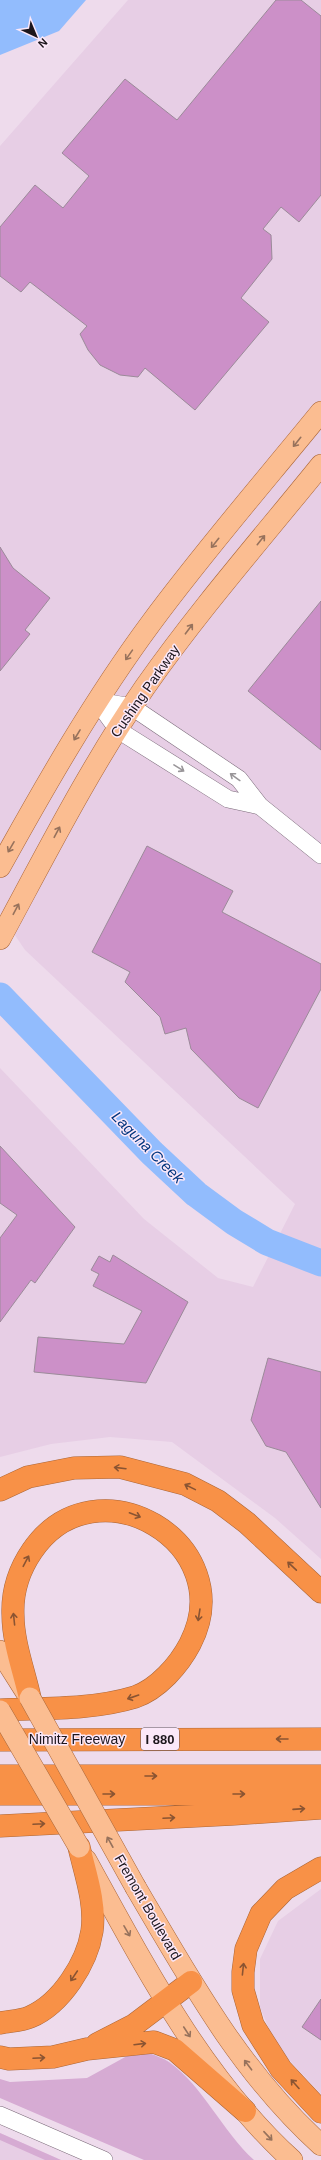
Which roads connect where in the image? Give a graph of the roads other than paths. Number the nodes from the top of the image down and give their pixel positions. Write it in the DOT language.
graph roads {
  1 [pos="321,412"];
  2 [pos="321,464"];
  3 [pos="97,701"];
  4 [pos="132,707"];
  5 [pos="118,730"];
  6 [pos="260,806"];
  7 [pos="321,855"];
  8 [pos="0,867"];
  9 [pos="0,939"];
  10 [pos="0,1490"];
  11 [pos="321,1592"];
  12 [pos="8,1646"];
  13 [pos="30,1698"];
  14 [pos="0,1710"];
  15 [pos="321,1739"];
  16 [pos="0,1740"];
  17 [pos="0,1776"];
  18 [pos="321,1776"];
  19 [pos="0,1794"];
  20 [pos="321,1794"];
  21 [pos="321,1808"];
  22 [pos="0,1826"];
  23 [pos="79,1847"];
  24 [pos="321,1868"];
  25 [pos="99,1897"];
  26 [pos="191,1982"];
  27 [pos="166,2000"];
  28 [pos="0,2023"];
  29 [pos="87,2049"];
  30 [pos="0,2057"];
  31 [pos="245,2111"];
  32 [pos="321,2112"];
  33 [pos="0,2115"];
  34 [pos="321,2145"];
  35 [pos="104,2160"];
  36 [pos="292,2160"];
  1 -- 3 [label="main road, one-way"];
  4 -- 2 [label="main road, Cushing Parkway, one-way"];
  3 -- 4 [label="street"];
  3 -- 5 [label="street"];
  3 -- 8 [label="main road, one-way"];
  4 -- 5 [label="main road, Cushing Parkway"];
  6 -- 4 [label="street, one-way"];
  5 -- 6 [label="street, one-way"];
  9 -- 5 [label="main road, Cushing Parkway, one-way"];
  6 -- 7 [label="street"];
  11 -- 10 [label="highway, one-way"];
  12 -- 13 [label="highway"];
  12 -- 14 [label="highway, one-way"];
  26 -- 13 [label="main road, Fremont Boulevard, one-way, bridge"];
  14 -- 23 [label="main road, bridge"];
  15 -- 16 [label="highway, Nimitz Freeway / I 880, one-way"];
  17 -- 18 [label="highway, one-way"];
  19 -- 20 [label="highway, one-way"];
  22 -- 21 [label="highway, one-way"];
  23 -- 25 [label="highway"];
  32 -- 24 [label="highway, one-way"];
  25 -- 27 [label="main road, one-way"];
  25 -- 28 [label="highway, one-way"];
  26 -- 27 [label="highway"];
  34 -- 26 [label="main road, Fremont Boulevard, one-way"];
  27 -- 29 [label="highway"];
  27 -- 31 [label="main road, one-way"];
  30 -- 29 [label="highway, one-way"];
  29 -- 31 [label="highway, one-way"];
  31 -- 36 [label="main road, one-way"];
  33 -- 35 [label="street"];
}
